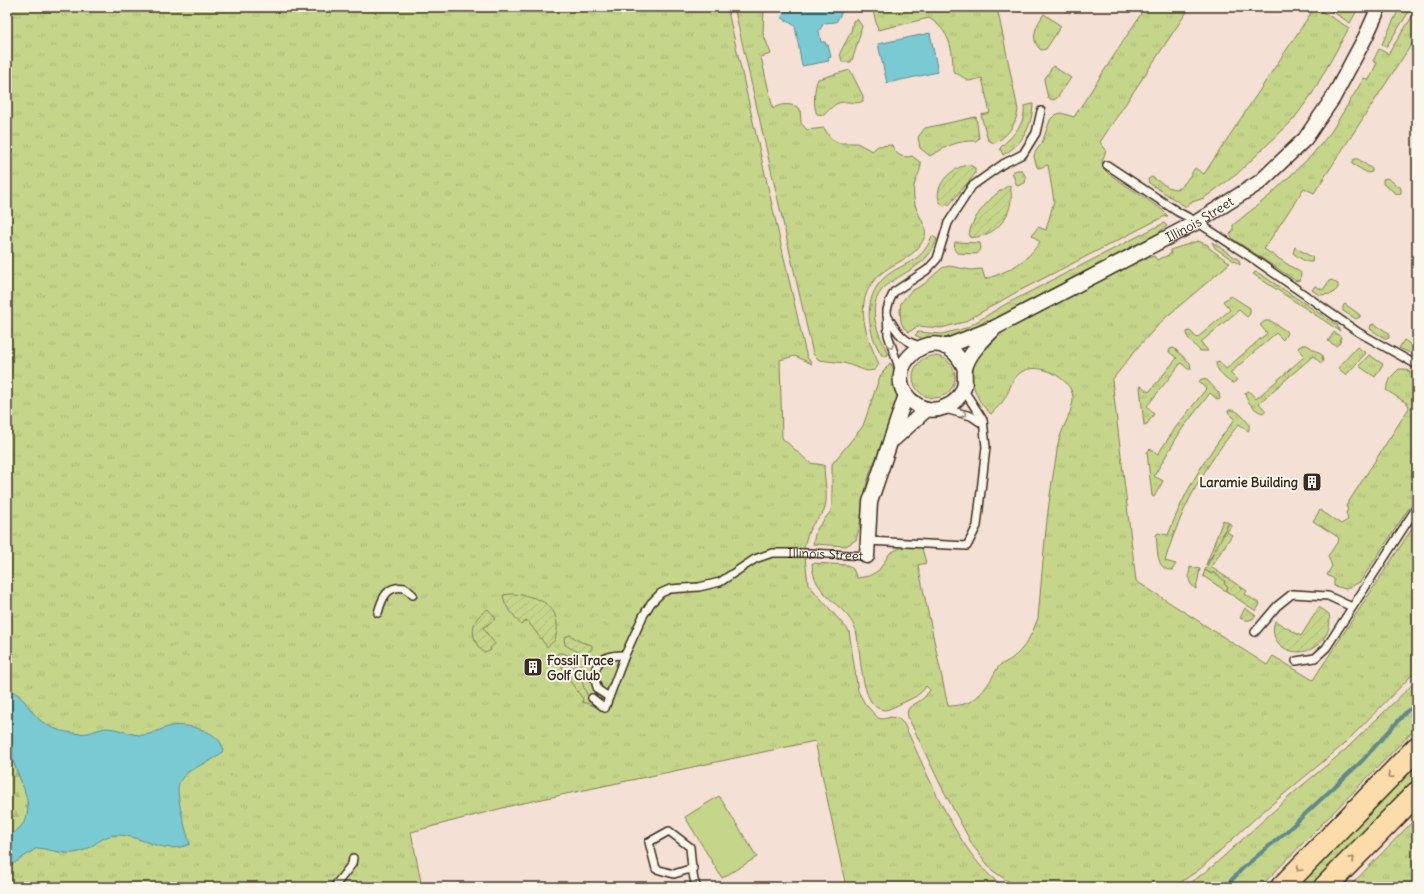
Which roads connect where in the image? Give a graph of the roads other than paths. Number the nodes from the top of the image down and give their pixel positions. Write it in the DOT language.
graph roads {
  1 [pos="1378,7"];
  2 [pos="1041,111"];
  3 [pos="1107,165"];
  4 [pos="1197,222"];
  5 [pos="887,315"];
  6 [pos="994,328"];
  7 [pos="923,346"];
  8 [pos="945,347"];
  9 [pos="1417,365"];
  10 [pos="965,369"];
  11 [pos="901,375"];
  12 [pos="963,389"];
  13 [pos="906,395"];
  14 [pos="942,408"];
  15 [pos="927,409"];
  16 [pos="984,424"];
  17 [pos="891,443"];
  18 [pos="1417,507"];
  19 [pos="868,541"];
  20 [pos="867,556"];
  21 [pos="413,595"];
  22 [pos="1352,607"];
  23 [pos="378,613"];
  24 [pos="1255,632"];
  25 [pos="625,656"];
  26 [pos="1296,661"];
  27 [pos="609,697"];
  28 [pos="592,698"];
  29 [pos="1417,748"];
  30 [pos="1417,793"];
  31 [pos="353,858"];
  32 [pos="693,868"];
  33 [pos="334,887"];
  34 [pos="697,887"];
  35 [pos="1282,887"];
  36 [pos="1325,887"];
  1 -- 4 [label="street, Illinois Street"];
  2 -- 5 [label="lane"];
  3 -- 4 [label="lane"];
  4 -- 6 [label="street, Illinois Street"];
  4 -- 9 [label="lane"];
  5 -- 7 [label="lane"];
  5 -- 11 [label="lane, one-way"];
  6 -- 8 [label="street, Illinois Street"];
  6 -- 10 [label="street"];
  7 -- 8 [label="street"];
  7 -- 11 [label="street"];
  8 -- 10 [label="street"];
  10 -- 12 [label="street"];
  11 -- 13 [label="street"];
  12 -- 14 [label="street"];
  12 -- 16 [label="lane"];
  13 -- 15 [label="street"];
  13 -- 17 [label="street, Illinois Street"];
  14 -- 15 [label="street"];
  14 -- 16 [label="lane, one-way"];
  15 -- 17 [label="street, Illinois Street"];
  16 -- 19 [label="lane"];
  17 -- 19 [label="street, Illinois Street"];
  18 -- 22 [label="lane"];
  19 -- 20 [label="street, Illinois Street"];
  20 -- 25 [label="lane, Illinois Street"];
  21 -- 23 [label="lane"];
  22 -- 24 [label="lane"];
  22 -- 26 [label="lane"];
  25 -- 27 [label="lane, Illinois Street"];
  25 -- 27 [label="lane"];
  27 -- 28 [label="lane"];
  29 -- 35 [label="highway, one-way"];
  36 -- 30 [label="highway, one-way"];
  31 -- 33 [label="lane"];
  32 -- 32 [label="lane"];
  32 -- 34 [label="lane"];
}
